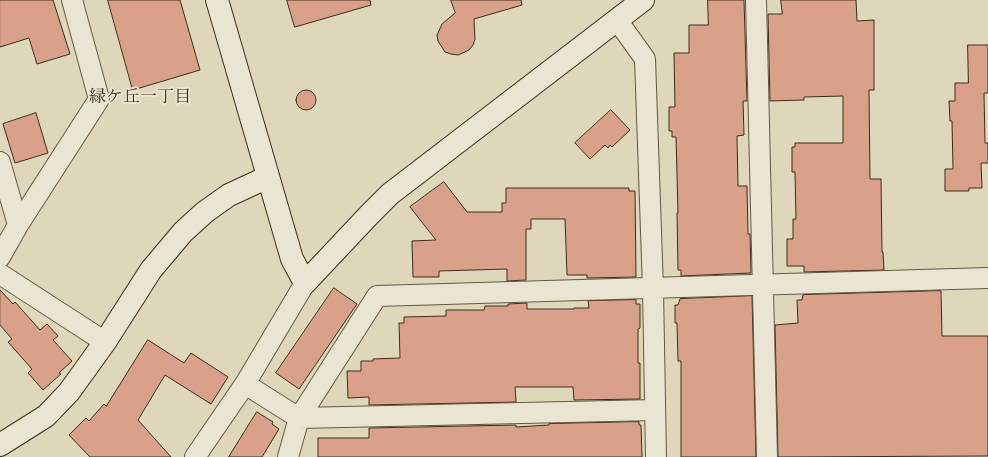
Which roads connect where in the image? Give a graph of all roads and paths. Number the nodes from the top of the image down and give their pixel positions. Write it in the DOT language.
graph roads {
  1 [pos="72,0"];
  2 [pos="217,0"];
  3 [pos="643,0"];
  4 [pos="756,0"];
  5 [pos="617,20"];
  6 [pos="0,162"];
  7 [pos="268,177"];
  8 [pos="18,225"];
  9 [pos="0,257"];
  10 [pos="0,274"];
  11 [pos="988,278"];
  12 [pos="305,283"];
  13 [pos="764,284"];
  14 [pos="653,289"];
  15 [pos="106,342"];
  16 [pos="245,384"];
  17 [pos="655,410"];
  18 [pos="299,418"];
  19 [pos="0,445"];
  20 [pos="195,457"];
  21 [pos="288,457"];
  22 [pos="656,457"];
  23 [pos="767,457"];
  1 -- 8 [label="street"];
  2 -- 7 [label="street"];
  3 -- 5 [label="street"];
  4 -- 13 [label="street"];
  5 -- 12 [label="street"];
  5 -- 14 [label="street"];
  6 -- 8 [label="street"];
  7 -- 12 [label="street"];
  7 -- 15 [label="street"];
  8 -- 9 [label="street"];
  10 -- 15 [label="street"];
  11 -- 13 [label="street"];
  12 -- 16 [label="street"];
  13 -- 14 [label="street"];
  13 -- 23 [label="street"];
  14 -- 17 [label="street"];
  14 -- 18 [label="street"];
  15 -- 19 [label="street"];
  16 -- 18 [label="street"];
  16 -- 20 [label="street"];
  17 -- 18 [label="street"];
  17 -- 22 [label="street"];
  18 -- 21 [label="street"];
}
